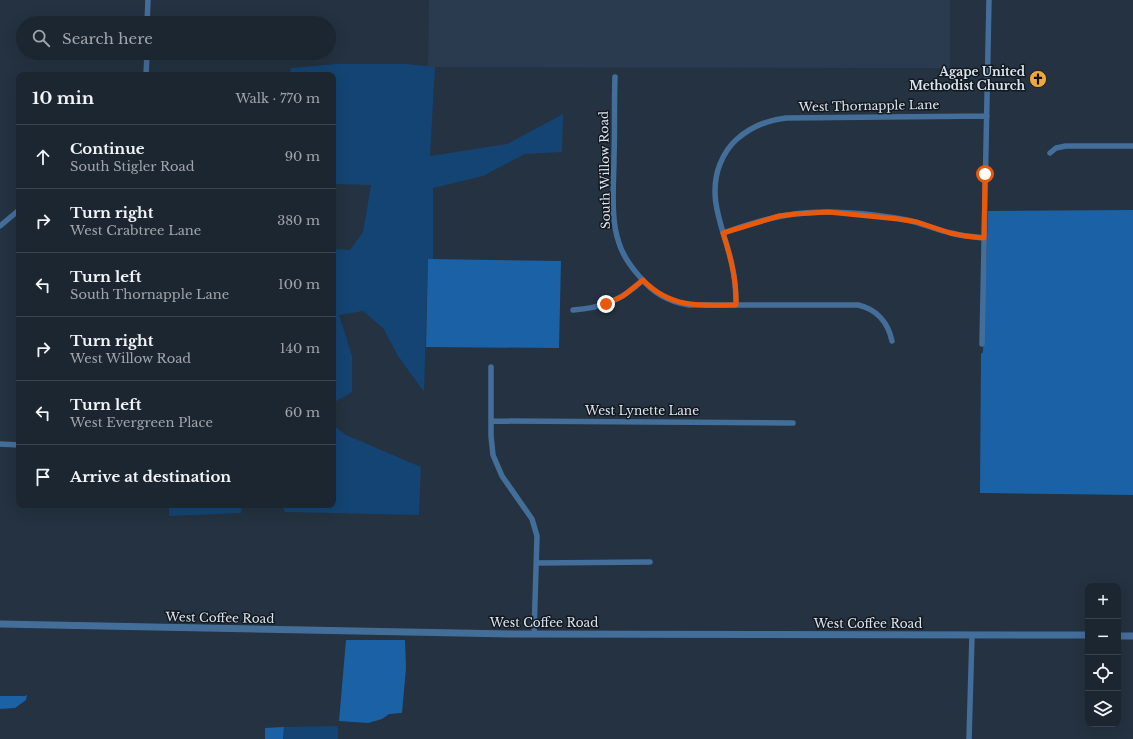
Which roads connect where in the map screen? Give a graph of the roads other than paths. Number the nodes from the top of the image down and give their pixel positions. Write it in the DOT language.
graph roads {
  1 [pos="148,0"];
  2 [pos="989,0"];
  3 [pos="147,16"];
  4 [pos="147,60"];
  5 [pos="146,72"];
  6 [pos="615,77"];
  7 [pos="987,116"];
  8 [pos="1133,146"];
  9 [pos="1050,152"];
  10 [pos="16,213"];
  11 [pos="0,226"];
  12 [pos="723,233"];
  13 [pos="984,238"];
  14 [pos="643,280"];
  15 [pos="736,305"];
  16 [pos="573,310"];
  17 [pos="892,341"];
  18 [pos="982,344"];
  19 [pos="491,367"];
  20 [pos="491,422"];
  21 [pos="793,422"];
  22 [pos="0,444"];
  23 [pos="16,445"];
  24 [pos="650,562"];
  25 [pos="537,563"];
  26 [pos="0,624"];
  27 [pos="534,634"];
  28 [pos="972,635"];
  29 [pos="1085,636"];
  30 [pos="1121,636"];
  31 [pos="1133,636"];
  32 [pos="969,739"];
  1 -- 3 [label="street"];
  2 -- 7 [label="street"];
  4 -- 5 [label="street"];
  6 -- 14 [label="street, South Willow Road"];
  7 -- 12 [label="street, West Thornapple Lane"];
  7 -- 13 [label="street"];
  8 -- 9 [label="street"];
  10 -- 11 [label="street"];
  12 -- 13 [label="street"];
  12 -- 15 [label="street, West Thornapple Lane"];
  13 -- 18 [label="street"];
  14 -- 15 [label="street, South Willow Road"];
  14 -- 16 [label="street"];
  15 -- 17 [label="street, South Willow Road"];
  19 -- 20 [label="street"];
  20 -- 21 [label="street, West Lynette Lane"];
  20 -- 25 [label="street"];
  22 -- 23 [label="street"];
  24 -- 25 [label="street"];
  25 -- 27 [label="street"];
  26 -- 27 [label="street, West Coffee Road"];
  27 -- 28 [label="street, West Coffee Road"];
  28 -- 29 [label="street, West Coffee Road"];
  28 -- 32 [label="street"];
  30 -- 31 [label="street"];
}
